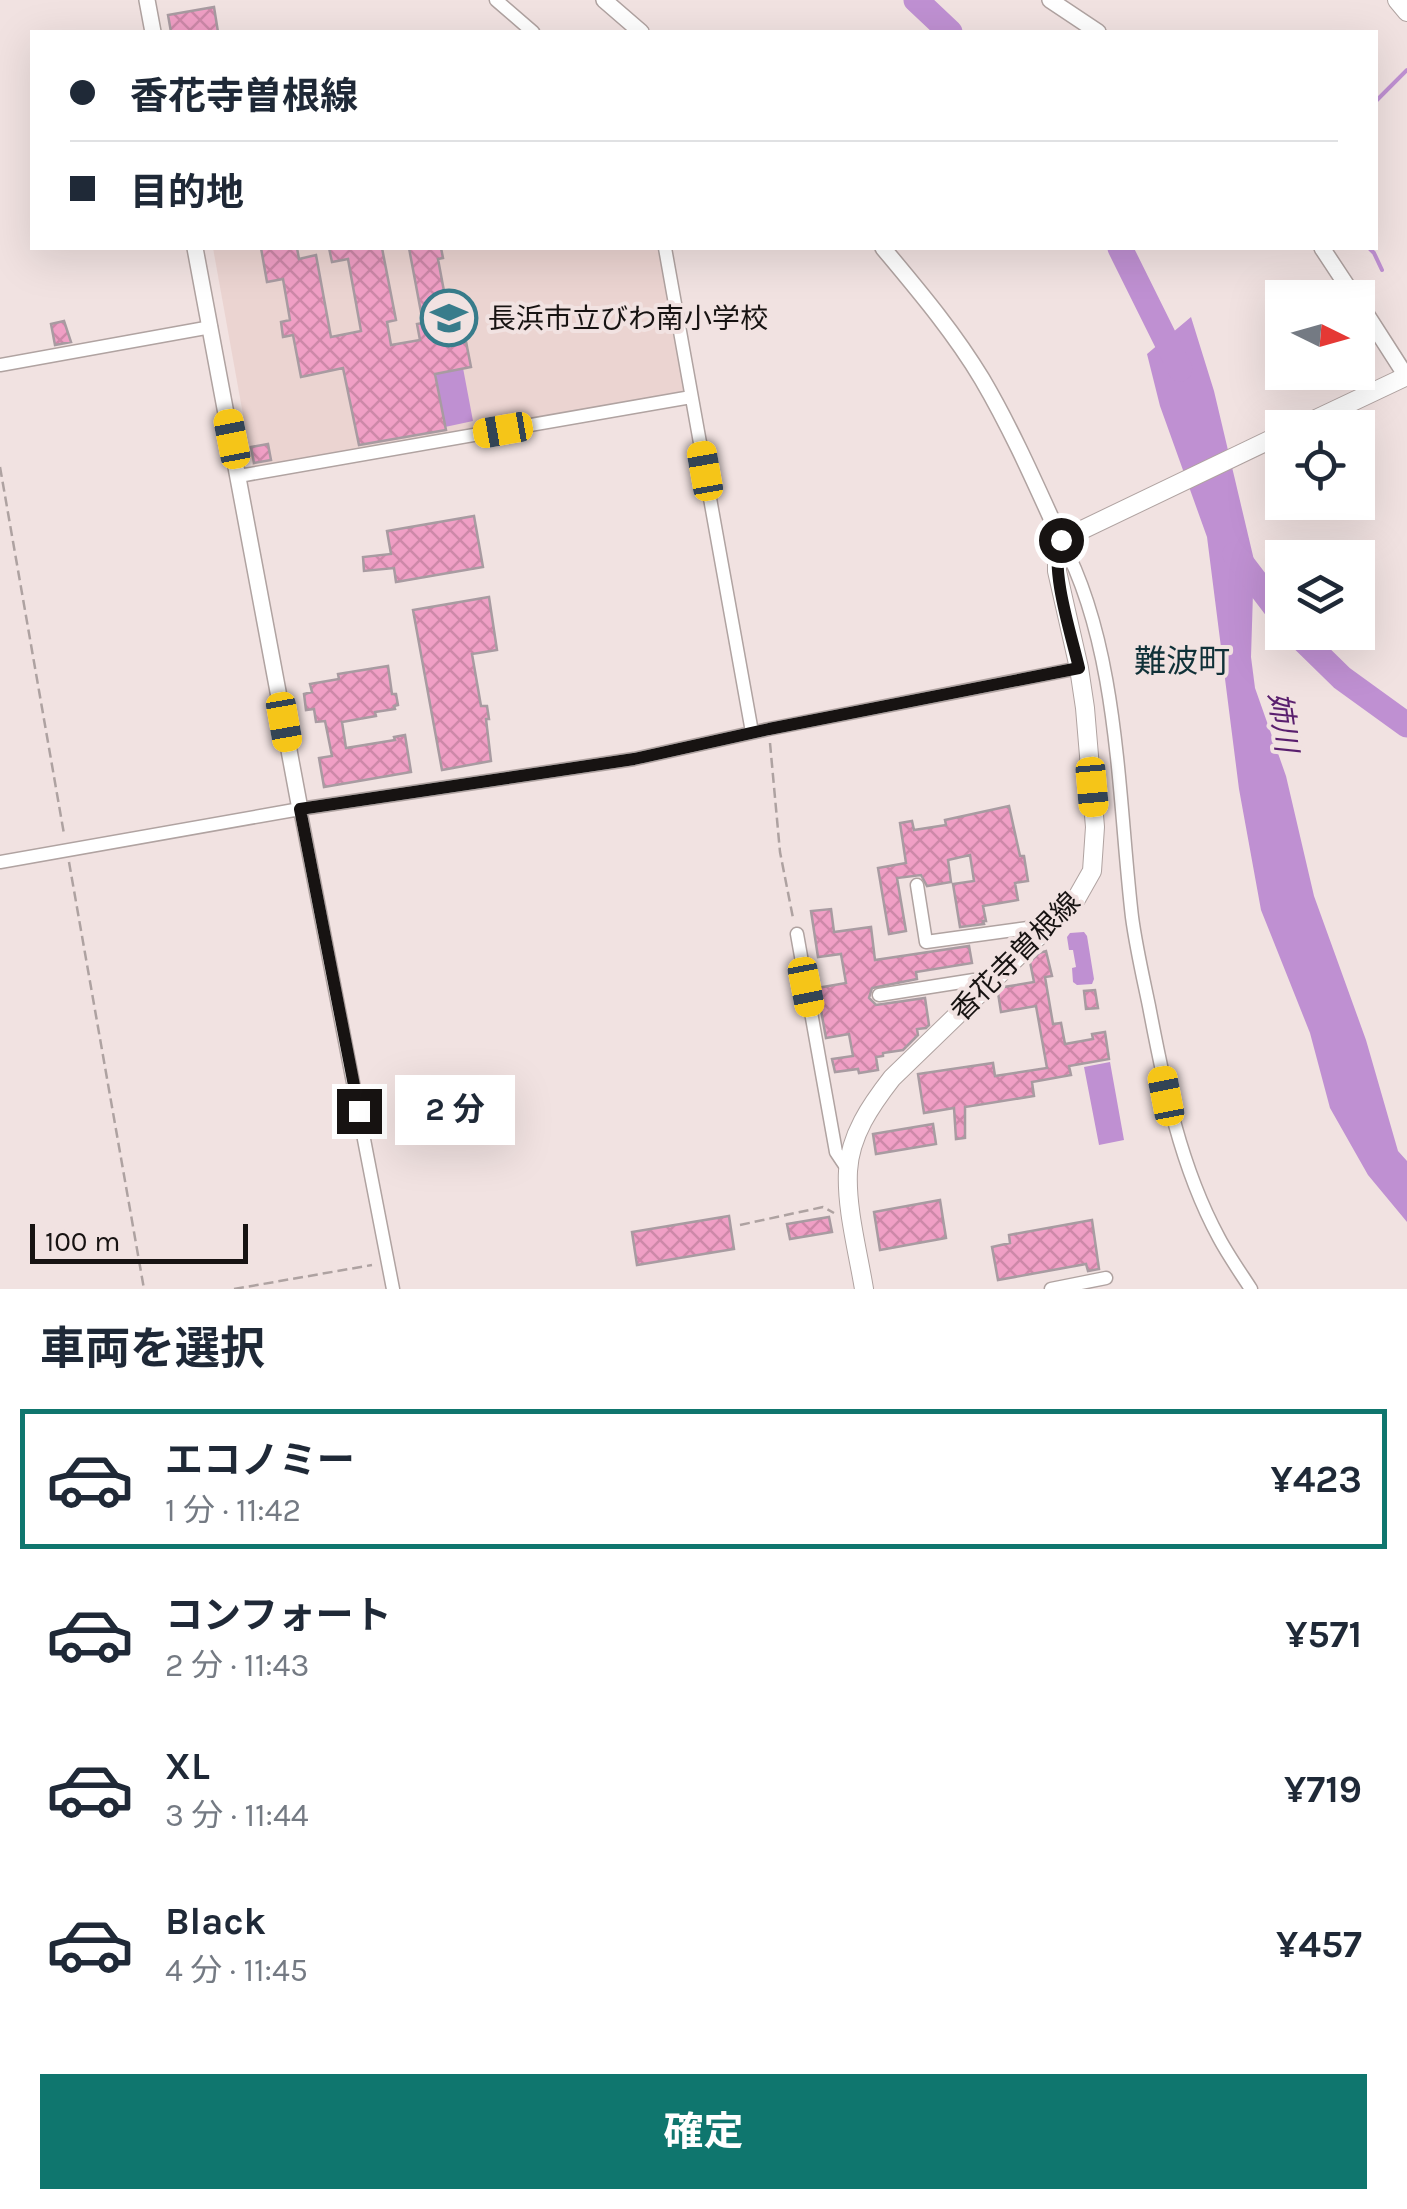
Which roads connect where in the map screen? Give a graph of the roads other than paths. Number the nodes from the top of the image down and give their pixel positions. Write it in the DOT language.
graph roads {
  1 [pos="147,0"];
  2 [pos="496,0"];
  3 [pos="604,0"];
  4 [pos="1050,0"];
  5 [pos="1397,0"];
  6 [pos="1407,12"];
  7 [pos="153,30"];
  8 [pos="531,30"];
  9 [pos="639,30"];
  10 [pos="1095,30"];
  11 [pos="196,250"];
  12 [pos="665,250"];
  13 [pos="885,250"];
  14 [pos="1323,250"];
  15 [pos="1343,280"];
  16 [pos="211,327"];
  17 [pos="1375,331"];
  18 [pos="0,364"];
  19 [pos="1403,378"];
  20 [pos="691,397"];
  21 [pos="1336,410"];
  22 [pos="1265,442"];
  23 [pos="240,476"];
  24 [pos="1061,540"];
  25 [pos="1079,668"];
  26 [pos="752,732"];
  27 [pos="300,809"];
  28 [pos="0,862"];
  29 [pos="918,885"];
  30 [pos="1050,925"];
  31 [pos="797,934"];
  32 [pos="985,988"];
  33 [pos="879,995"];
  34 [pos="848,1170"];
  35 [pos="1106,1278"];
  36 [pos="393,1289"];
  37 [pos="864,1289"];
  38 [pos="1050,1289"];
  39 [pos="1251,1289"];
  1 -- 7 [label="street"];
  2 -- 8 [label="street"];
  3 -- 9 [label="street"];
  4 -- 10 [label="street"];
  5 -- 6 [label="main road"];
  11 -- 16 [label="street"];
  12 -- 20 [label="street"];
  13 -- 24 [label="street"];
  14 -- 15 [label="street"];
  16 -- 18 [label="street"];
  16 -- 23 [label="street"];
  17 -- 19 [label="street"];
  19 -- 21 [label="main road"];
  20 -- 23 [label="street"];
  20 -- 26 [label="street"];
  22 -- 24 [label="main road"];
  23 -- 27 [label="street"];
  24 -- 25 [label="main road, 香花寺曽根線"];
  24 -- 39 [label="street"];
  25 -- 26 [label="street"];
  25 -- 30 [label="main road, 香花寺曽根線"];
  26 -- 27 [label="street"];
  27 -- 28 [label="street"];
  27 -- 36 [label="street"];
  29 -- 30 [label="street"];
  30 -- 32 [label="main road, 香花寺曽根線"];
  31 -- 34 [label="street"];
  32 -- 33 [label="street"];
  32 -- 34 [label="main road, 香花寺曽根線"];
  34 -- 37 [label="main road, 香花寺曽根線"];
  35 -- 38 [label="street"];
}
